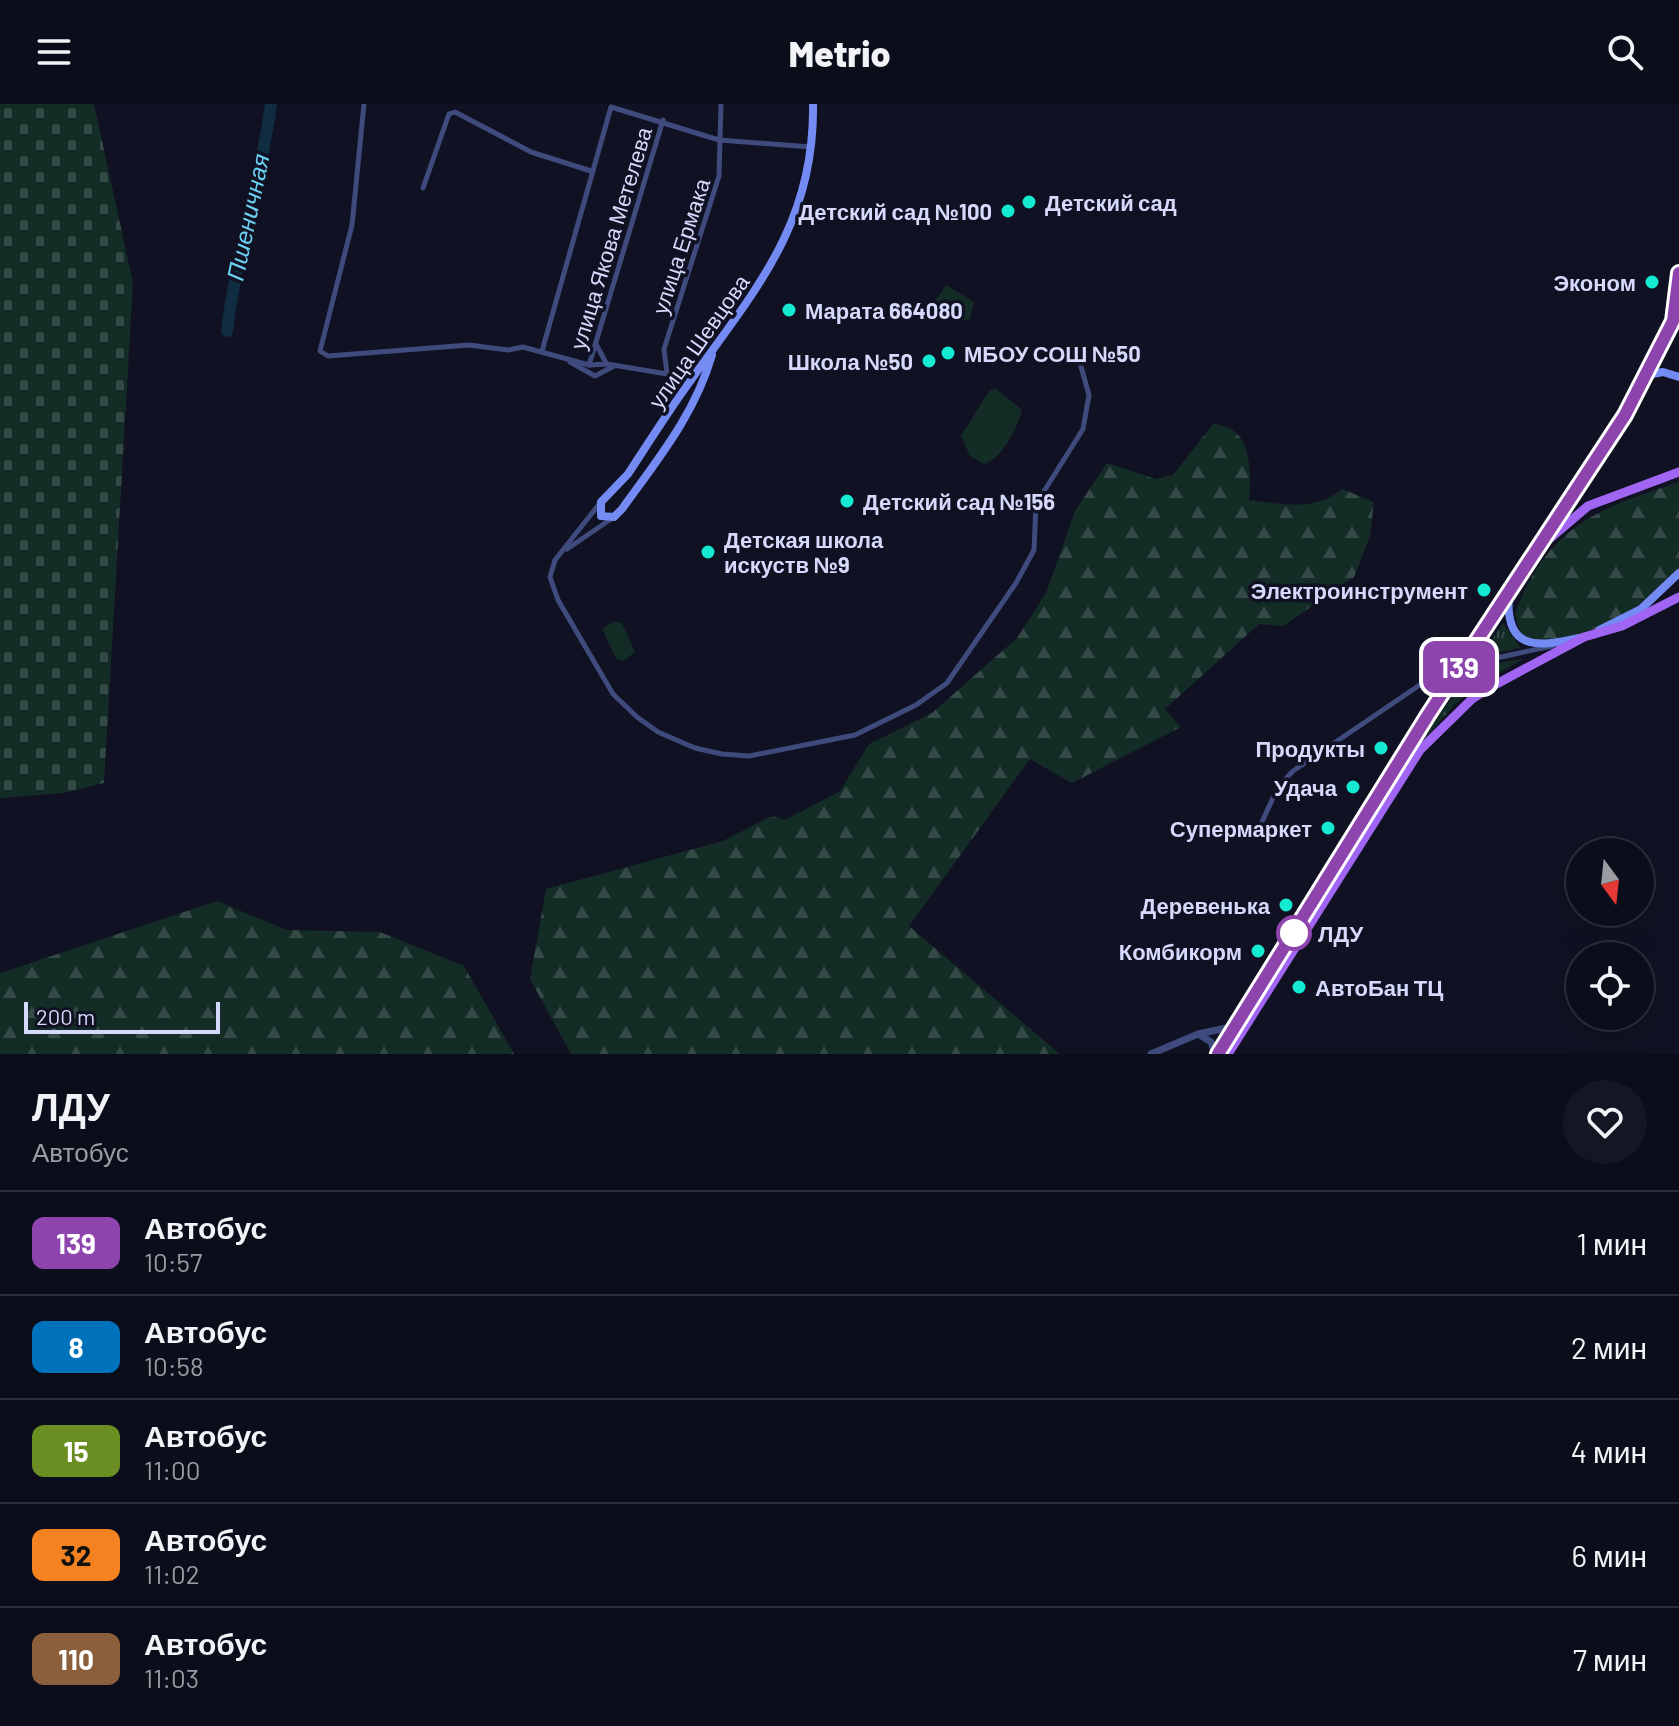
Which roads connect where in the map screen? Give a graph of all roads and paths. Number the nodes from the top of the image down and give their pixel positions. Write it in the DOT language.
graph roads {
  1 [pos="364,104"];
  2 [pos="721,104"];
  3 [pos="813,104"];
  4 [pos="663,120"];
  5 [pos="719,140"];
  6 [pos="812,147"];
  7 [pos="591,171"];
  8 [pos="423,188"];
  9 [pos="1679,273"];
  10 [pos="595,344"];
  11 [pos="542,351"];
  12 [pos="559,355"];
  13 [pos="712,355"];
  14 [pos="1080,363"];
  15 [pos="607,364"];
  16 [pos="589,365"];
  17 [pos="615,365"];
  18 [pos="667,374"];
  19 [pos="1647,375"];
  20 [pos="1679,377"];
  21 [pos="687,386"];
  22 [pos="1679,472"];
  23 [pos="601,502"];
  24 [pos="614,517"];
  25 [pos="1541,546"];
  26 [pos="562,552"];
  27 [pos="1679,573"];
  28 [pos="1509,591"];
  29 [pos="1679,597"];
  30 [pos="1584,637"];
  31 [pos="1459,666"];
  32 [pos="1256,835"];
  33 [pos="1248,1024"];
  34 [pos="1235,1026"];
  35 [pos="1198,1034"];
  36 [pos="1236,1041"];
  37 [pos="1151,1054"];
  38 [pos="1217,1054"];
  39 [pos="1228,1054"];
  1 -- 11 [label="street"];
  2 -- 5 [label="street, улица Ермака"];
  3 -- 6 [label="main road, улица Шевцова"];
  4 -- 5 [label="street"];
  4 -- 7 [label="street"];
  4 -- 10 [label="street, улица Якова Метелева"];
  5 -- 6 [label="street"];
  5 -- 18 [label="street, улица Ермака"];
  6 -- 13 [label="main road, улица Шевцова"];
  7 -- 8 [label="street"];
  7 -- 11 [label="street"];
  9 -- 19 [label="main road"];
  10 -- 15 [label="street"];
  10 -- 16 [label="street, улица Якова Метелева"];
  11 -- 12 [label="street"];
  12 -- 16 [label="street"];
  12 -- 17 [label="street"];
  13 -- 21 [label="main road, улица Шевцова"];
  13 -- 24 [label="main road"];
  14 -- 26 [label="street, улица Шевцова"];
  15 -- 16 [label="street"];
  15 -- 17 [label="street"];
  17 -- 18 [label="street"];
  18 -- 21 [label="street"];
  19 -- 20 [label="main road"];
  19 -- 25 [label="main road"];
  21 -- 23 [label="main road, улица Шевцова"];
  22 -- 25 [label="main road"];
  23 -- 24 [label="main road"];
  23 -- 26 [label="street, улица Шевцова"];
  24 -- 26 [label="street"];
  25 -- 28 [label="main road"];
  27 -- 30 [label="main road"];
  28 -- 30 [label="main road"];
  28 -- 31 [label="main road"];
  29 -- 30 [label="main road"];
  30 -- 31 [label="street"];
  30 -- 33 [label="main road"];
  31 -- 32 [label="street"];
  31 -- 34 [label="main road"];
  33 -- 34 [label="street"];
  33 -- 36 [label="main road"];
  34 -- 35 [label="street"];
  34 -- 36 [label="street"];
  34 -- 38 [label="main road"];
  35 -- 37 [label="street"];
  35 -- 38 [label="street"];
  36 -- 39 [label="main road"];
}
